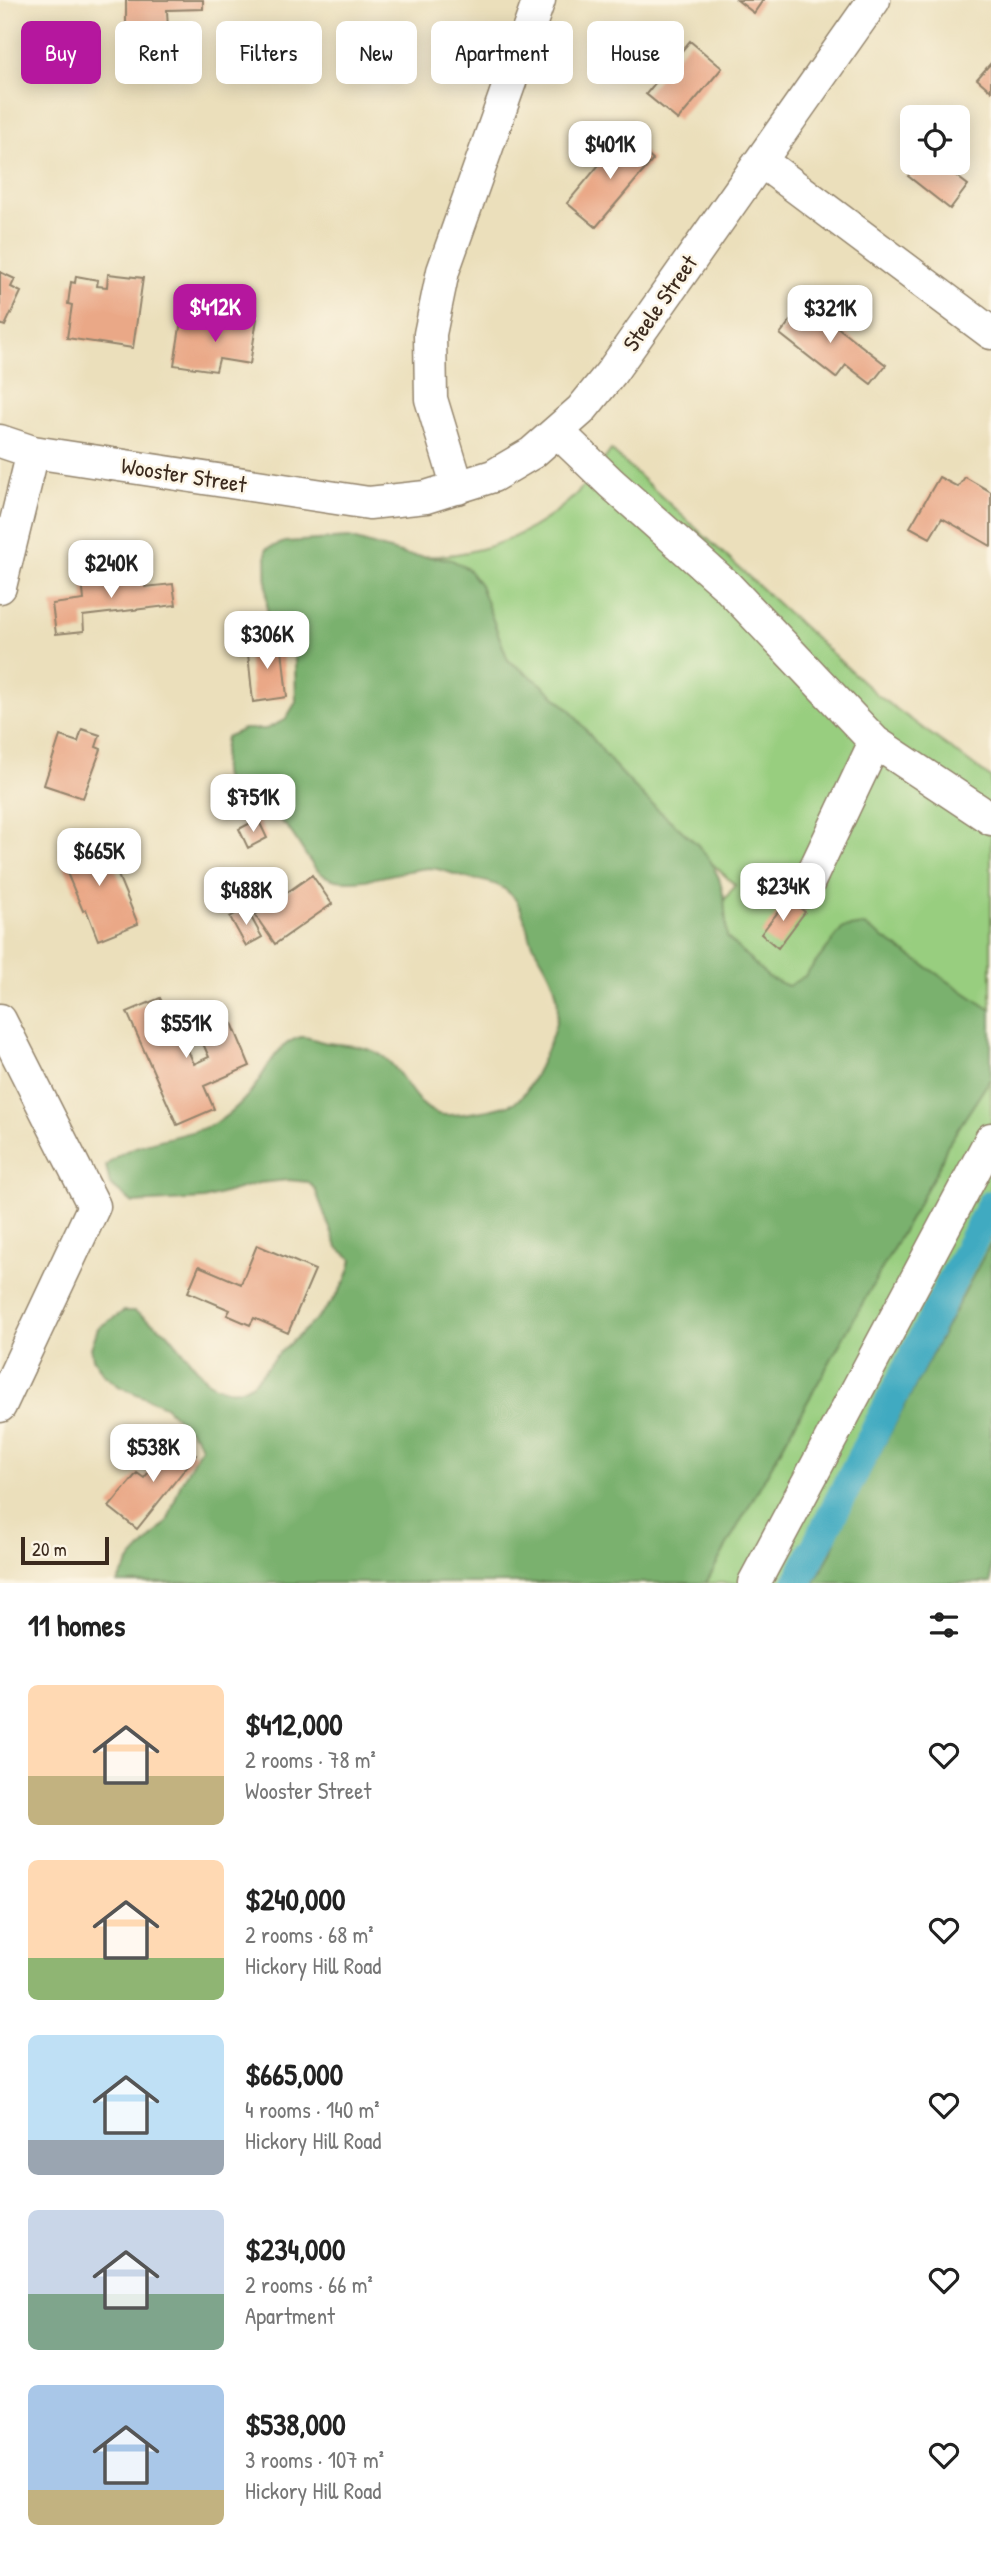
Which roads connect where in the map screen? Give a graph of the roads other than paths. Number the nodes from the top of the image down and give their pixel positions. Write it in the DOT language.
graph roads {
  1 [pos="539,0"];
  2 [pos="874,0"];
  3 [pos="761,161"];
  4 [pos="991,333"];
  5 [pos="558,432"];
  6 [pos="0,440"];
  7 [pos="33,452"];
  8 [pos="458,488"];
  9 [pos="369,503"];
  10 [pos="0,587"];
  11 [pos="875,742"];
  12 [pos="991,819"];
  13 [pos="804,892"];
  14 [pos="0,1020"];
  15 [pos="991,1139"];
  16 [pos="0,1406"];
  17 [pos="754,1583"];
  1 -- 8 [label="street"];
  2 -- 3 [label="street, Steele Street"];
  3 -- 4 [label="street"];
  3 -- 5 [label="street, Steele Street"];
  5 -- 8 [label="street, Steele Street"];
  5 -- 11 [label="street"];
  6 -- 7 [label="street, Wooster Street"];
  7 -- 9 [label="street, Wooster Street"];
  7 -- 10 [label="street"];
  8 -- 9 [label="street, Steele Street"];
  11 -- 12 [label="street"];
  11 -- 13 [label="street"];
  14 -- 16 [label="street"];
  15 -- 17 [label="street"];
}
